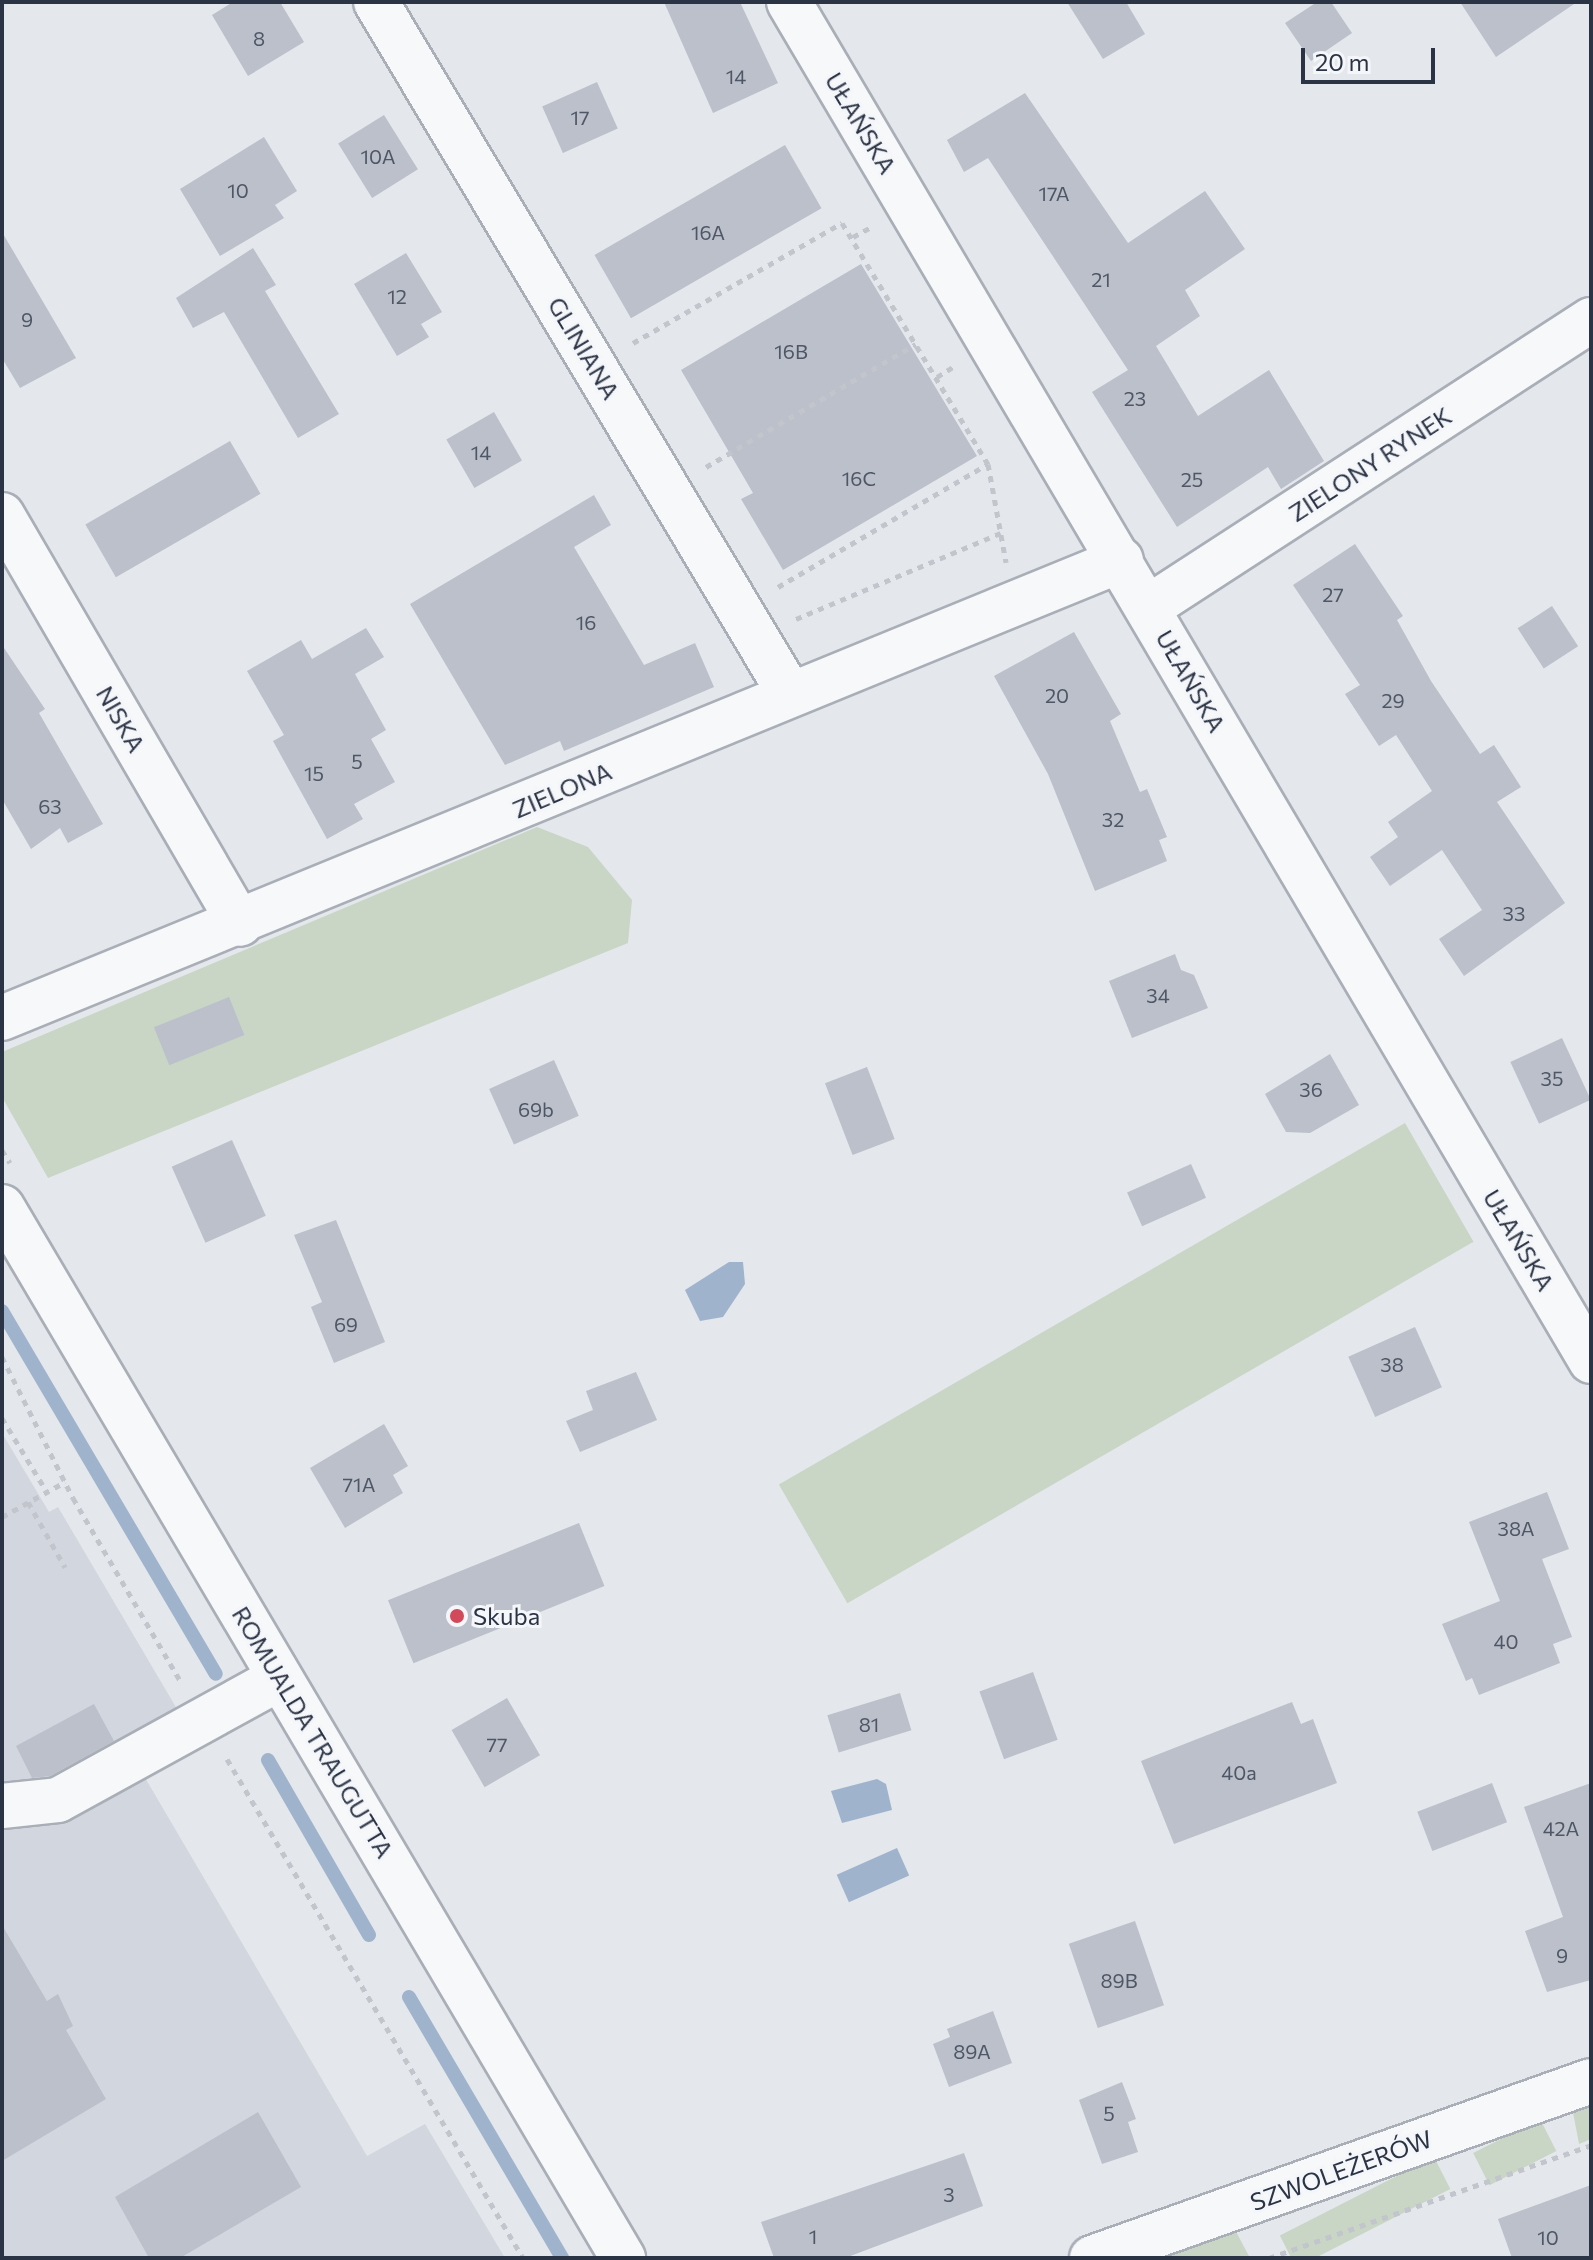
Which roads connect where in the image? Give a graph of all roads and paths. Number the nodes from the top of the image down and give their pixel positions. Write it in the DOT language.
graph roads {
  1 [pos="376,2"];
  2 [pos="789,2"];
  3 [pos="1591,320"];
  4 [pos="916,344"];
  5 [pos="595,366"];
  6 [pos="988,464"];
  7 [pos="668,489"];
  8 [pos="2,515"];
  9 [pos="1001,533"];
  10 [pos="1121,560"];
  11 [pos="1012,604"];
  12 [pos="1149,607"];
  13 [pos="748,623"];
  14 [pos="790,694"];
  15 [pos="240,924"];
  16 [pos="2,1018"];
  17 [pos="2,1207"];
  18 [pos="2,1357"];
  19 [pos="1591,1361"];
  20 [pos="2,1418"];
  21 [pos="65,1482"];
  22 [pos="47,1492"];
  23 [pos="28,1502"];
  24 [pos="2,1517"];
  25 [pos="65,1567"];
  26 [pos="280,1678"];
  27 [pos="204,1720"];
  28 [pos="2,1806"];
  29 [pos="1591,2081"];
  30 [pos="1591,2145"];
  31 [pos="523,2258"];
  32 [pos="623,2258"];
  33 [pos="1092,2258"];
  34 [pos="1269,2258"];
  1 -- 5 [label="street, GLINIANA"];
  2 -- 10 [label="street, UŁAŃSKA"];
  3 -- 12 [label="street, ZIELONY RYNEK"];
  4 -- 5 [label="path"];
  4 -- 6 [label="path"];
  4 -- 7 [label="path"];
  5 -- 7 [label="street, GLINIANA"];
  6 -- 9 [label="path"];
  6 -- 13 [label="path"];
  7 -- 13 [label="street, GLINIANA"];
  8 -- 15 [label="street, NISKA"];
  9 -- 11 [label="path"];
  9 -- 13 [label="path"];
  10 -- 11 [label="street, ZIELONA"];
  10 -- 12 [label="street, UŁAŃSKA"];
  11 -- 14 [label="street, ZIELONA"];
  12 -- 19 [label="street, UŁAŃSKA"];
  13 -- 14 [label="street, GLINIANA"];
  14 -- 15 [label="street, ZIELONA"];
  15 -- 16 [label="street, ZIELONA"];
  17 -- 26 [label="street, ROMUALDA TRAUGUTTA"];
  18 -- 21 [label="path"];
  20 -- 22 [label="path"];
  21 -- 22 [label="path"];
  21 -- 27 [label="path"];
  22 -- 23 [label="path"];
  23 -- 24 [label="path"];
  23 -- 25 [label="path"];
  26 -- 27 [label="street"];
  26 -- 32 [label="street, ROMUALDA TRAUGUTTA"];
  27 -- 28 [label="street"];
  27 -- 31 [label="path"];
  29 -- 33 [label="street, SZWOLEŻERÓW"];
  30 -- 34 [label="path"];
}
